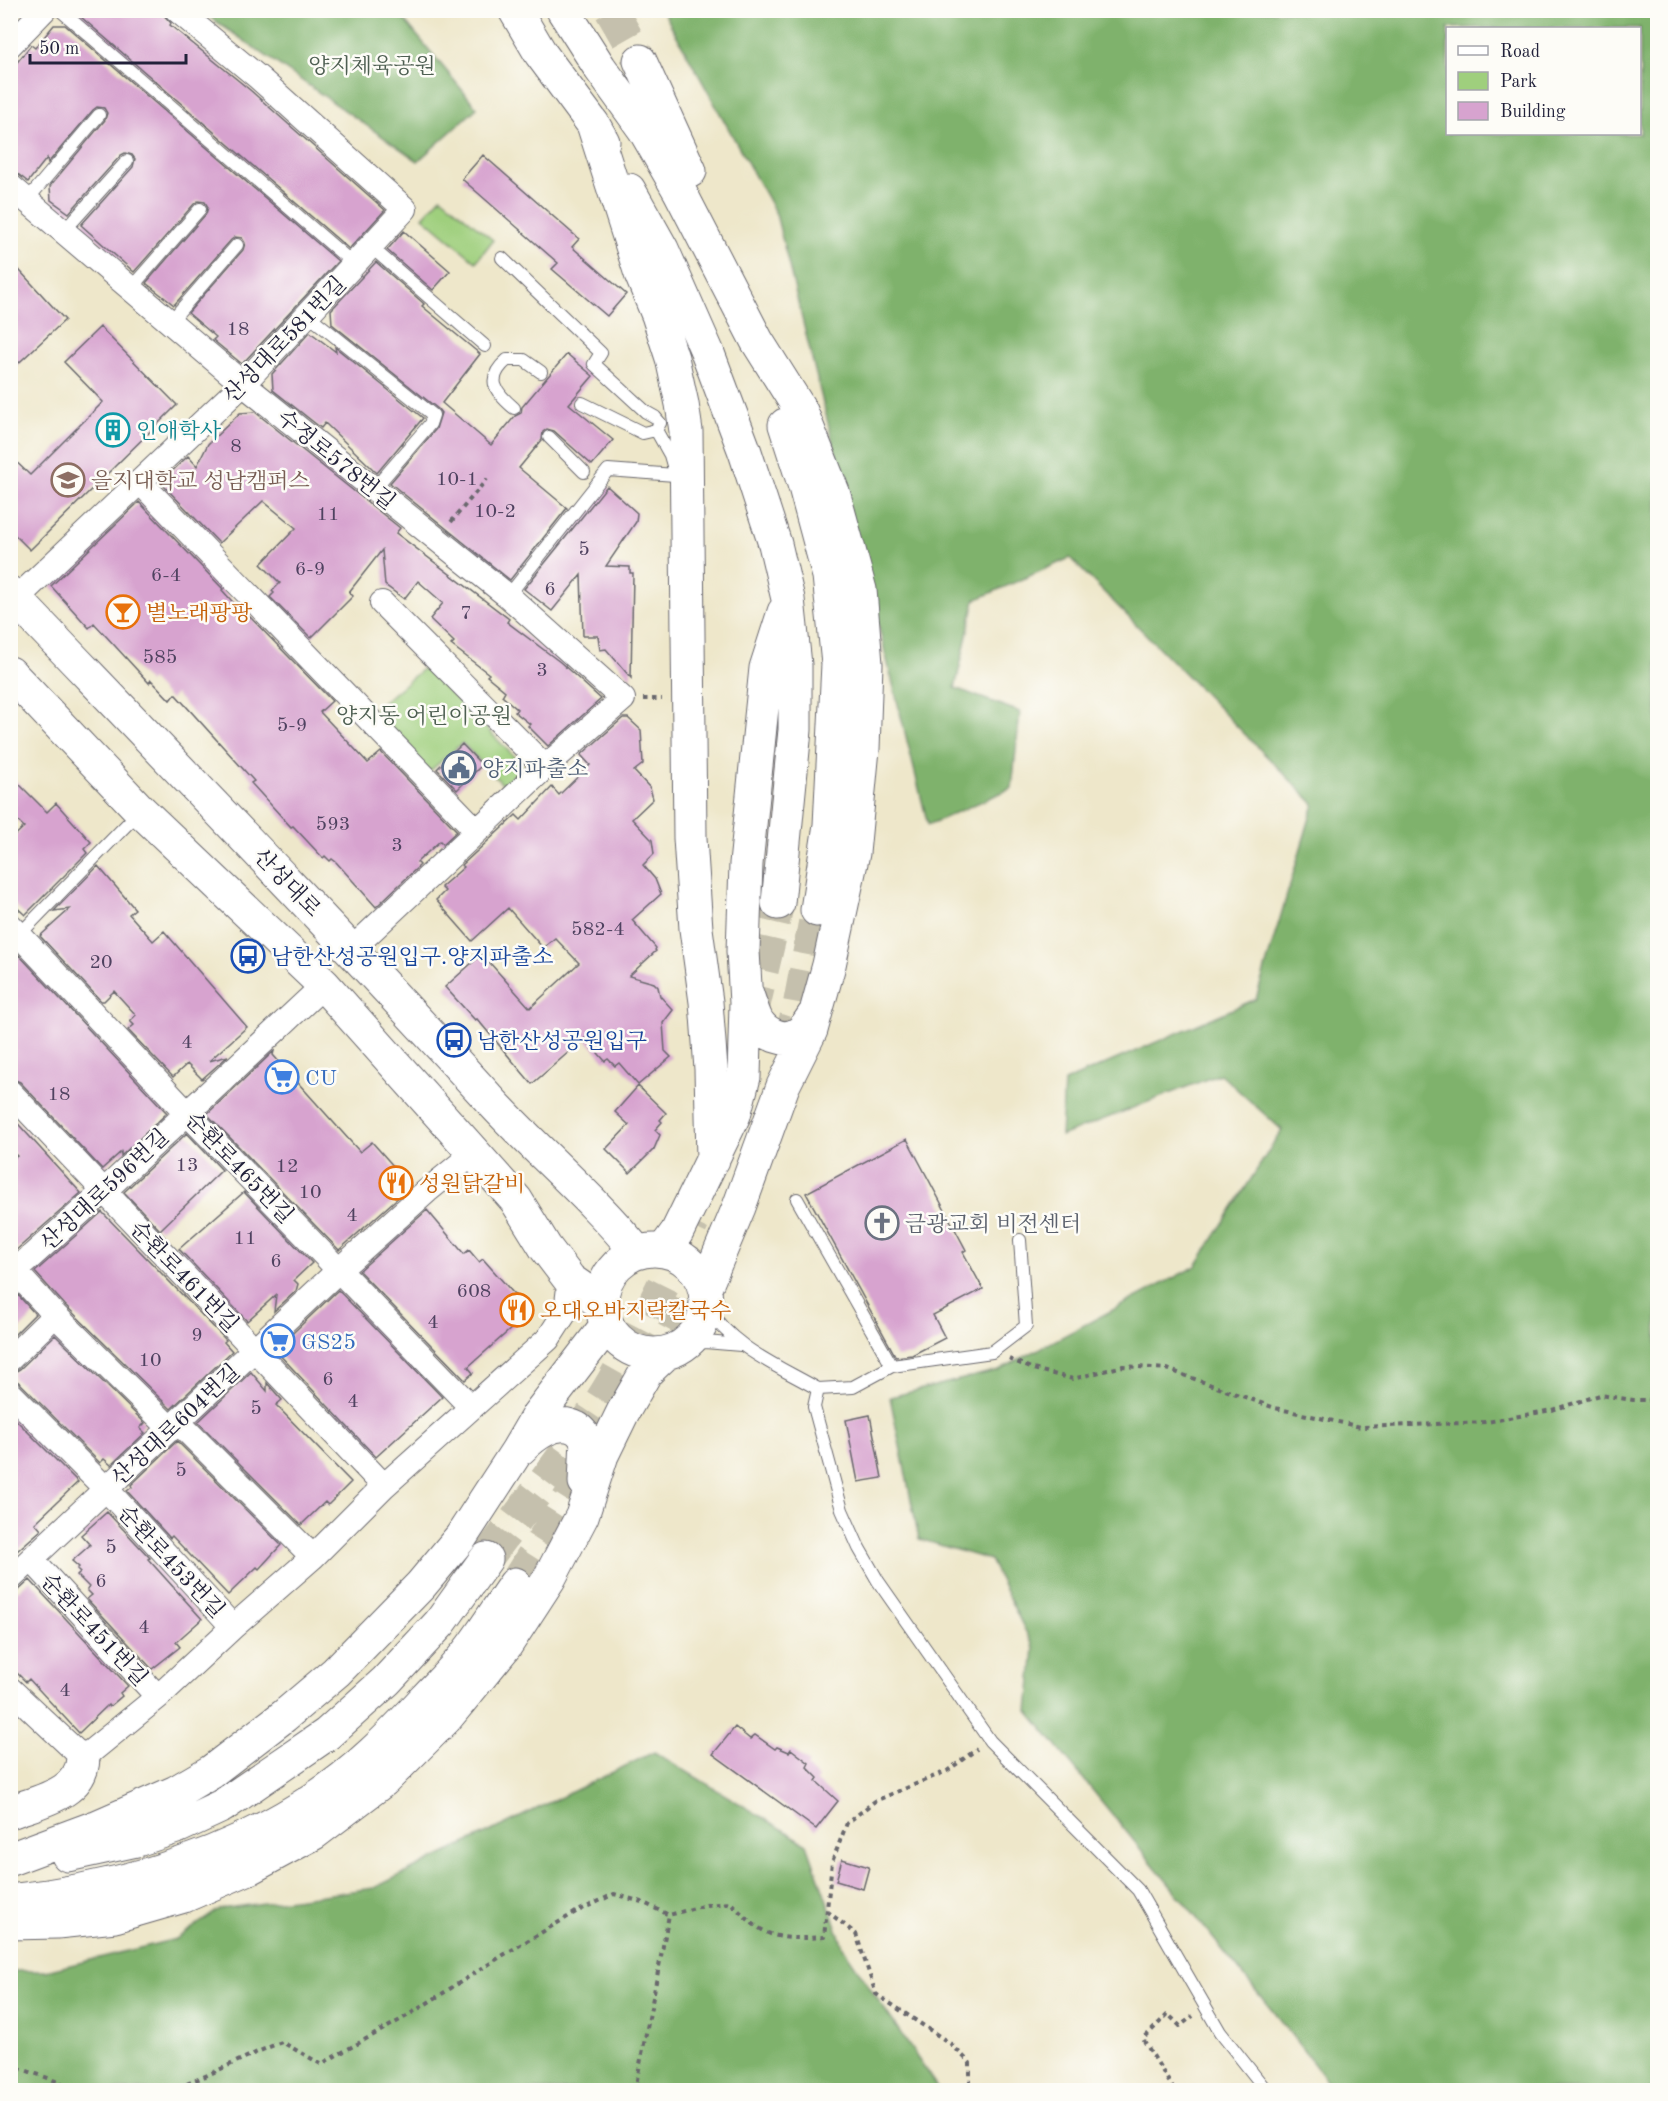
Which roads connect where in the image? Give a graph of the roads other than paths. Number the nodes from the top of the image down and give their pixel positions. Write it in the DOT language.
graph roads {
  1 [pos="45,10"];
  2 [pos="60,10"];
  3 [pos="177,10"];
  4 [pos="515,10"];
  5 [pos="563,10"];
  6 [pos="10,45"];
  7 [pos="640,61"];
  8 [pos="99,115"];
  9 [pos="593,124"];
  10 [pos="127,161"];
  11 [pos="19,193"];
  12 [pos="200,209"];
  13 [pos="64,231"];
  14 [pos="237,245"];
  15 [pos="371,247"];
  16 [pos="712,254"];
  17 [pos="502,258"];
  18 [pos="355,265"];
  19 [pos="130,288"];
  20 [pos="308,315"];
  21 [pos="170,322"];
  22 [pos="756,341"];
  23 [pos="485,346"];
  24 [pos="541,372"];
  25 [pos="243,384"];
  26 [pos="582,403"];
  27 [pos="514,408"];
  28 [pos="656,430"];
  29 [pos="549,437"];
  30 [pos="584,472"];
  31 [pos="675,475"];
  32 [pos="141,483"];
  33 [pos="374,489"];
  34 [pos="687,536"];
  35 [pos="13,596"];
  36 [pos="508,596"];
  37 [pos="788,599"];
  38 [pos="382,603"];
  39 [pos="10,673"];
  40 [pos="545,767"];
  41 [pos="141,811"];
  42 [pos="477,831"];
  43 [pos="778,903"];
  44 [pos="818,910"];
  45 [pos="13,934"];
  46 [pos="352,949"];
  47 [pos="324,985"];
  48 [pos="745,990"];
  49 [pos="816,1012"];
  50 [pos="10,1092"];
  51 [pos="186,1112"];
  52 [pos="475,1152"];
  53 [pos="713,1161"];
  54 [pos="104,1191"];
  55 [pos="797,1199"];
  56 [pos="1020,1240"];
  57 [pos="651,1251"];
  58 [pos="13,1269"];
  59 [pos="340,1269"];
  60 [pos="570,1280"];
  61 [pos="705,1296"];
  62 [pos="55,1315"];
  63 [pos="604,1315"];
  64 [pos="741,1345"];
  65 [pos="255,1350"];
  66 [pos="671,1352"];
  67 [pos="10,1359"];
  68 [pos="892,1366"];
  69 [pos="818,1389"];
  70 [pos="10,1393"];
  71 [pos="471,1407"];
  72 [pos="175,1426"];
  73 [pos="517,1451"];
  74 [pos="384,1486"];
  75 [pos="106,1489"];
  76 [pos="582,1516"];
  77 [pos="313,1557"];
  78 [pos="32,1560"];
  79 [pos="486,1560"];
  80 [pos="10,1579"];
  81 [pos="515,1584"];
  82 [pos="233,1627"];
  83 [pos="10,1689"];
  84 [pos="158,1697"];
  85 [pos="83,1758"];
  86 [pos="10,1812"];
  87 [pos="10,1859"];
  88 [pos="10,1864"];
  89 [pos="10,1901"];
  90 [pos="10,1923"];
  91 [pos="1266,2091"];
  1 -- 6 [label="street"];
  2 -- 18 [label="lane"];
  3 -- 15 [label="street, 산성대로581번길"];
  4 -- 9 [label="main road"];
  5 -- 16 [label="main road"];
  7 -- 16 [label="main road"];
  8 -- 11 [label="lane"];
  9 -- 34 [label="main road"];
  9 -- 37 [label="main road"];
  10 -- 13 [label="lane"];
  11 -- 13 [label="street, 수정로578번길"];
  12 -- 19 [label="lane"];
  13 -- 19 [label="street, 수정로578번길"];
  14 -- 21 [label="lane"];
  15 -- 18 [label="street, 산성대로581번길"];
  15 -- 23 [label="lane"];
  16 -- 22 [label="main road"];
  17 -- 28 [label="lane"];
  18 -- 20 [label="street, 산성대로581번길"];
  19 -- 21 [label="street, 수정로578번길"];
  20 -- 25 [label="street, 산성대로581번길"];
  20 -- 33 [label="lane"];
  21 -- 25 [label="street, 수정로578번길"];
  22 -- 44 [label="main road"];
  22 -- 49 [label="main road"];
  24 -- 27 [label="lane"];
  25 -- 32 [label="street, 산성대로581번길"];
  25 -- 33 [label="street, 수정로578번길"];
  26 -- 28 [label="lane"];
  28 -- 31 [label="lane"];
  29 -- 30 [label="lane"];
  31 -- 34 [label="lane"];
  31 -- 36 [label="lane"];
  32 -- 35 [label="street, 산성대로581번길"];
  32 -- 42 [label="street"];
  33 -- 36 [label="street, 수정로578번길"];
  34 -- 53 [label="main road"];
  35 -- 46 [label="main road, 산성대로"];
  36 -- 40 [label="street, 수정로578번길"];
  37 -- 43 [label="main road"];
  37 -- 48 [label="main road"];
  38 -- 40 [label="street"];
  39 -- 41 [label="main road"];
  40 -- 42 [label="street"];
  41 -- 45 [label="lane"];
  41 -- 47 [label="main road"];
  42 -- 46 [label="street"];
  45 -- 51 [label="street, 순환로465번길"];
  46 -- 57 [label="main road, 산성대로"];
  47 -- 51 [label="street, 산성대로596번길"];
  47 -- 52 [label="main road"];
  48 -- 49 [label="main road"];
  48 -- 53 [label="main road"];
  49 -- 61 [label="main road"];
  50 -- 54 [label="street, 순환로461번길"];
  51 -- 54 [label="street, 산성대로596번길"];
  51 -- 59 [label="street, 순환로465번길"];
  52 -- 59 [label="street, 산성대로604번길"];
  52 -- 60 [label="main road"];
  53 -- 57 [label="main road"];
  54 -- 58 [label="street, 산성대로596번길"];
  54 -- 65 [label="street, 순환로461번길"];
  55 -- 68 [label="lane"];
  56 -- 68 [label="lane"];
  57 -- 61 [label="main road"];
  57 -- 63 [label="main road"];
  58 -- 62 [label="street"];
  59 -- 65 [label="street, 산성대로604번길"];
  59 -- 71 [label="street, 순환로465번길"];
  60 -- 63 [label="main road"];
  60 -- 71 [label="street"];
  61 -- 64 [label="lane"];
  61 -- 66 [label="main road"];
  62 -- 67 [label="street"];
  62 -- 72 [label="street"];
  63 -- 66 [label="main road"];
  63 -- 73 [label="main road"];
  64 -- 66 [label="lane"];
  64 -- 69 [label="lane"];
  65 -- 72 [label="street, 산성대로604번길"];
  65 -- 74 [label="street, 순환로461번길"];
  66 -- 76 [label="main road"];
  68 -- 69 [label="lane"];
  69 -- 91 [label="lane"];
  70 -- 75 [label="street, 순환로453번길"];
  71 -- 74 [label="street"];
  72 -- 75 [label="street, 산성대로604번길"];
  72 -- 77 [label="street"];
  73 -- 76 [label="main road"];
  73 -- 87 [label="main road"];
  74 -- 77 [label="street"];
  75 -- 78 [label="street, 산성대로604번길"];
  75 -- 82 [label="street, 순환로453번길"];
  76 -- 90 [label="main road"];
  77 -- 82 [label="street"];
  78 -- 80 [label="street, 산성대로604번길"];
  78 -- 84 [label="street, 순환로451번길"];
  79 -- 88 [label="main road"];
  81 -- 89 [label="main road"];
  82 -- 84 [label="street"];
  83 -- 85 [label="street"];
  84 -- 85 [label="street"];
  85 -- 86 [label="main road"];
}
